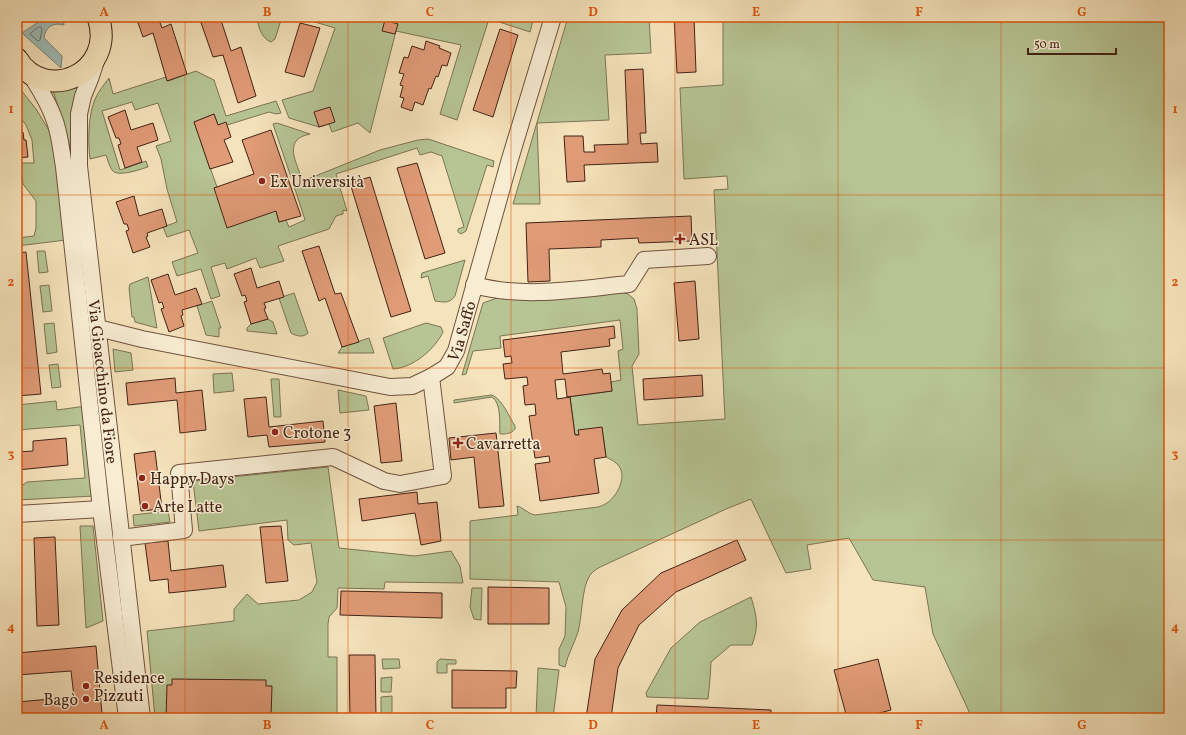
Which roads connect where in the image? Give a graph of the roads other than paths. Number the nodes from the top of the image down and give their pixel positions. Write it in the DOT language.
graph roads {
  1 [pos="553,17"];
  2 [pos="100,20"];
  3 [pos="100,48"];
  4 [pos="21,66"];
  5 [pos="708,256"];
  6 [pos="474,285"];
  7 [pos="98,328"];
  8 [pos="431,378"];
  9 [pos="102,509"];
  10 [pos="17,514"];
  11 [pos="121,538"];
  12 [pos="127,718"];
  13 [pos="142,718"];
  1 -- 6 [label="street, Via Saffo"];
  2 -- 3 [label="main road"];
  3 -- 4 [label="main road"];
  3 -- 7 [label="street, Via Gioacchino da Fiore"];
  4 -- 9 [label="street, Via Gioacchino da Fiore"];
  5 -- 6 [label="street"];
  6 -- 8 [label="street, Via Saffo"];
  7 -- 8 [label="street, Via Saffo"];
  7 -- 11 [label="street, Via Gioacchino da Fiore"];
  8 -- 11 [label="street"];
  9 -- 10 [label="street"];
  9 -- 12 [label="street, Via Gioacchino da Fiore"];
  11 -- 13 [label="street, Via Gioacchino da Fiore"];
}
